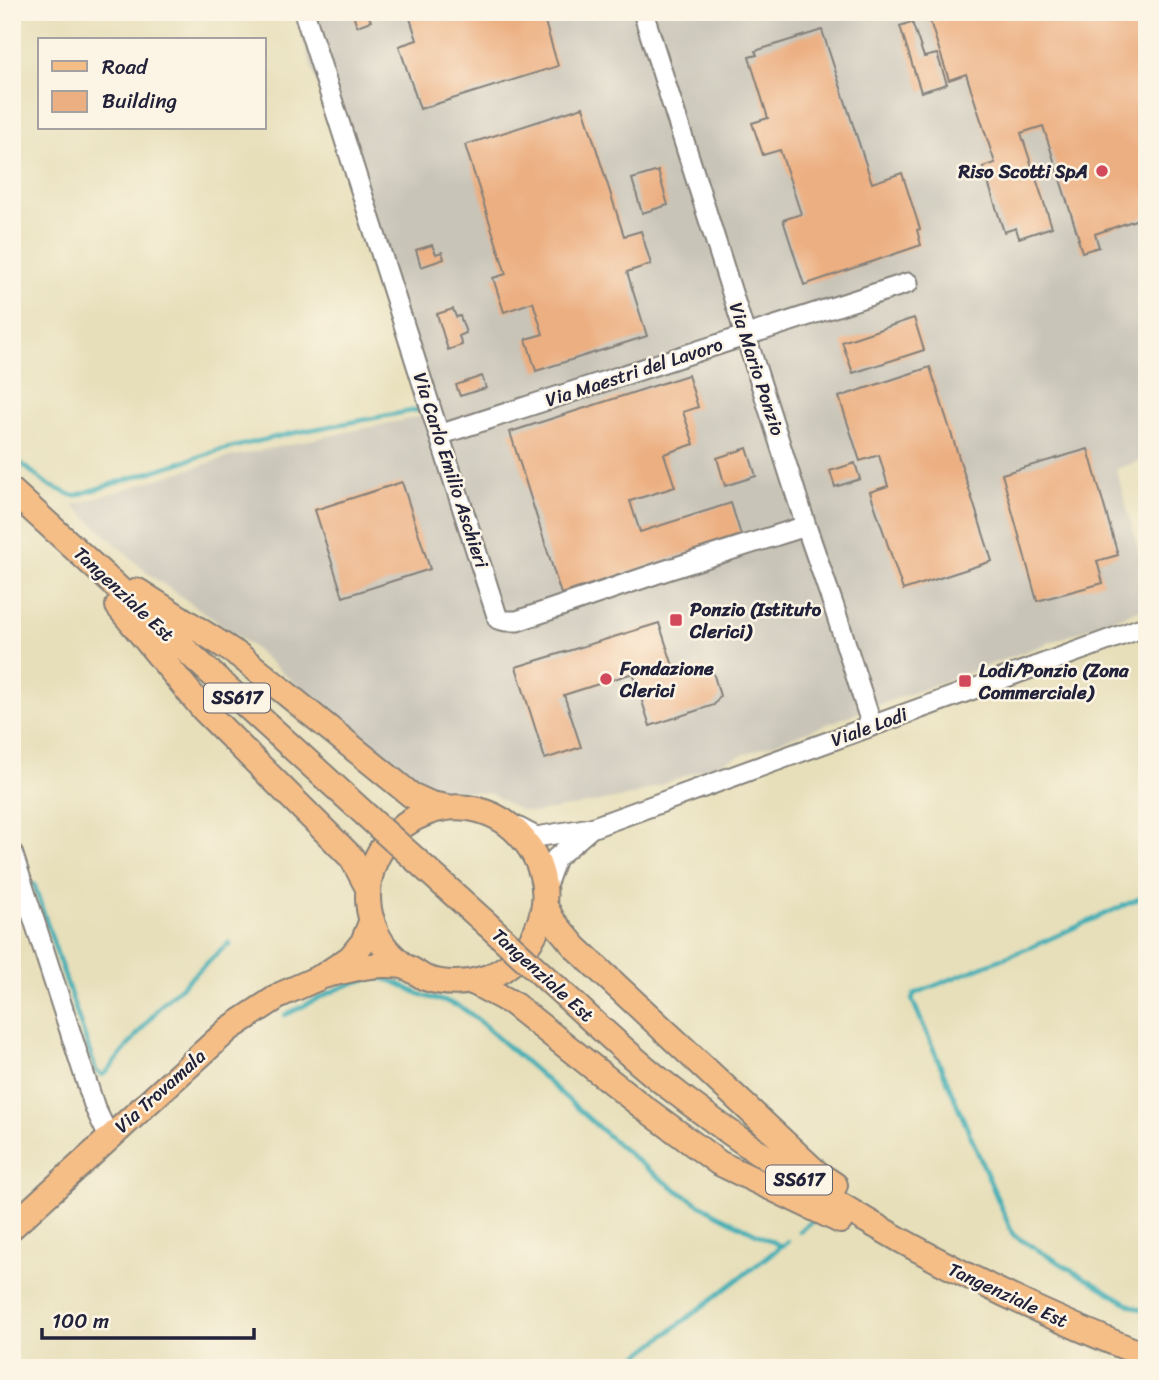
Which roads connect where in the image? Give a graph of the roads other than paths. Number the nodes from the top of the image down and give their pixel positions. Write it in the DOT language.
graph roads {
  1 [pos="304,12"];
  2 [pos="643,12"];
  3 [pos="908,283"];
  4 [pos="746,335"];
  5 [pos="439,435"];
  6 [pos="12,491"];
  7 [pos="806,526"];
  8 [pos="97,569"];
  9 [pos="1147,626"];
  10 [pos="872,726"];
  11 [pos="451,807"];
  12 [pos="499,818"];
  13 [pos="591,828"];
  14 [pos="12,852"];
  15 [pos="368,888"];
  16 [pos="544,897"];
  17 [pos="372,920"];
  18 [pos="404,966"];
  19 [pos="323,976"];
  20 [pos="473,982"];
  21 [pos="109,1137"];
  22 [pos="12,1227"];
  23 [pos="1083,1329"];
  24 [pos="1147,1356"];
  1 -- 5 [label="street, Via Carlo Emilio Aschieri"];
  2 -- 4 [label="street, Via Mario Ponzio"];
  3 -- 4 [label="street, Via Maestri del Lavoro"];
  4 -- 5 [label="street, Via Maestri del Lavoro"];
  4 -- 7 [label="street, Via Mario Ponzio"];
  5 -- 7 [label="street, Via Carlo Emilio Aschieri"];
  6 -- 8 [label="main road, Tangenziale Est / SS617"];
  7 -- 10 [label="street, Via Mario Ponzio"];
  8 -- 11 [label="main road"];
  8 -- 15 [label="main road"];
  8 -- 23 [label="main road, Tangenziale Est / SS617, bridge"];
  9 -- 10 [label="street, Viale Lodi"];
  10 -- 13 [label="street, Viale Lodi"];
  11 -- 12 [label="main road"];
  11 -- 15 [label="main road"];
  12 -- 13 [label="street, Viale Lodi"];
  12 -- 16 [label="main road"];
  13 -- 16 [label="street, Viale Lodi"];
  14 -- 21 [label="street"];
  15 -- 17 [label="main road"];
  16 -- 20 [label="main road"];
  16 -- 23 [label="main road"];
  17 -- 18 [label="main road"];
  17 -- 19 [label="main road, Via Trovamala"];
  18 -- 19 [label="main road, Via Trovamala"];
  18 -- 20 [label="main road"];
  19 -- 21 [label="main road, Via Trovamala"];
  20 -- 23 [label="main road"];
  21 -- 22 [label="main road, Via Trovamala"];
  23 -- 24 [label="main road, Tangenziale Est / SS617"];
}
